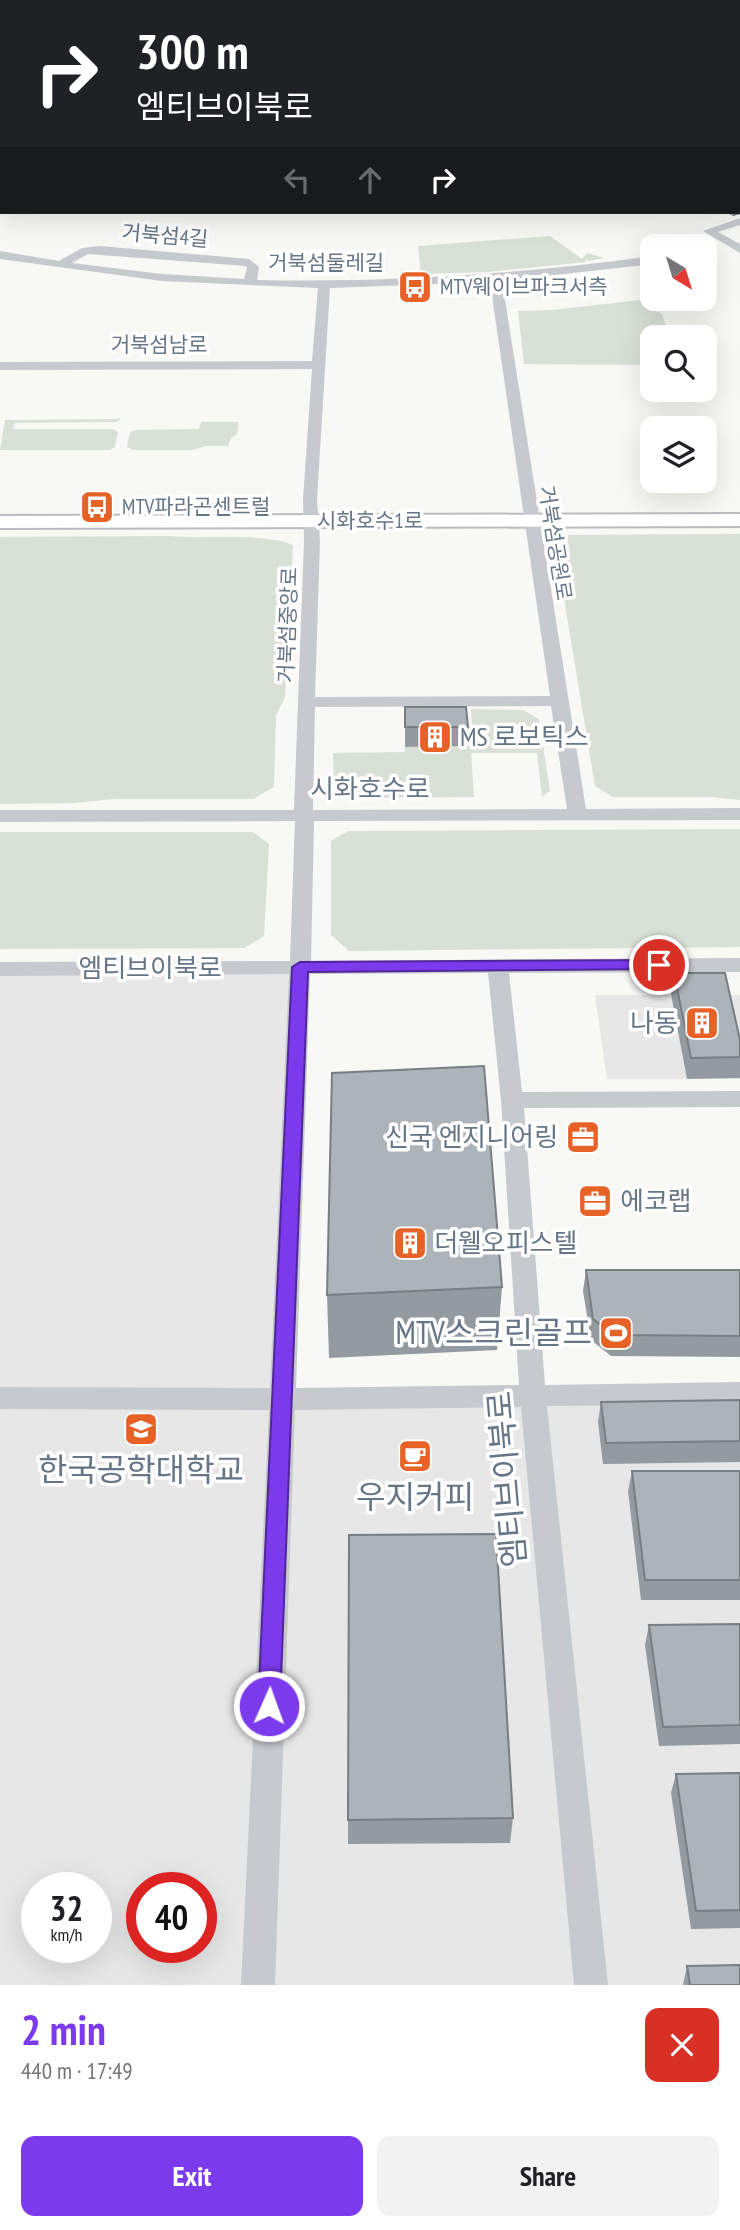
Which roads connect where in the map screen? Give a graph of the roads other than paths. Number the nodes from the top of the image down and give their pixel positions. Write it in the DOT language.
graph roads {
  1 [pos="740,221"];
  2 [pos="738,246"];
  3 [pos="718,249"];
  4 [pos="0,255"];
  5 [pos="640,262"];
  6 [pos="61,265"];
  7 [pos="495,279"];
  8 [pos="250,282"];
  9 [pos="324,284"];
  10 [pos="319,365"];
  11 [pos="0,366"];
  12 [pos="740,520"];
  13 [pos="312,521"];
  14 [pos="531,521"];
  15 [pos="0,522"];
  16 [pos="559,701"];
  17 [pos="306,702"];
  18 [pos="577,814"];
  19 [pos="740,814"];
  20 [pos="0,816"];
  21 [pos="304,816"];
  22 [pos="740,965"];
  23 [pos="498,966"];
  24 [pos="300,967"];
  25 [pos="0,969"];
  26 [pos="740,1099"];
  27 [pos="512,1100"];
  28 [pos="740,1393"];
  29 [pos="533,1395"];
  30 [pos="0,1398"];
  31 [pos="281,1399"];
  32 [pos="258,1985"];
  33 [pos="591,1985"];
  1 -- 2 [label="street"];
  2 -- 3 [label="street"];
  4 -- 6 [label="street, 거북섬둘레길"];
  5 -- 7 [label="street, 거북섬둘레길"];
  6 -- 8 [label="street, 거북섬둘레길"];
  6 -- 8 [label="street, 거북섬4길"];
  7 -- 9 [label="street, 거북섬둘레길"];
  7 -- 14 [label="street, 거북섬공원로"];
  8 -- 9 [label="street, 거북섬둘레길"];
  9 -- 10 [label="street, 거북섬중앙로"];
  10 -- 11 [label="street, 거북섬남로"];
  10 -- 13 [label="street, 거북섬중앙로"];
  12 -- 14 [label="main road, 시화호수1로"];
  13 -- 14 [label="main road, 시화호수1로"];
  13 -- 15 [label="main road, 시화호수1로"];
  13 -- 17 [label="street, 거북섬중앙로"];
  14 -- 16 [label="street, 거북섬공원로"];
  16 -- 17 [label="street"];
  16 -- 18 [label="street, 거북섬공원로"];
  17 -- 21 [label="street, 거북섬중앙로"];
  18 -- 19 [label="street, 시화호수로"];
  18 -- 21 [label="street, 시화호수로"];
  20 -- 21 [label="street, 시화호수로"];
  21 -- 24 [label="street, 거북섬중앙로"];
  22 -- 23 [label="street, 엠티브이북로"];
  23 -- 24 [label="street, 엠티브이북로"];
  23 -- 27 [label="street, 엠티브이북로"];
  24 -- 25 [label="street, 엠티브이북로"];
  24 -- 31 [label="street"];
  26 -- 27 [label="street"];
  27 -- 29 [label="street, 엠티브이북로"];
  28 -- 29 [label="street"];
  29 -- 31 [label="street"];
  29 -- 33 [label="street, 엠티브이북로"];
  30 -- 31 [label="street"];
  31 -- 32 [label="street"];
}
